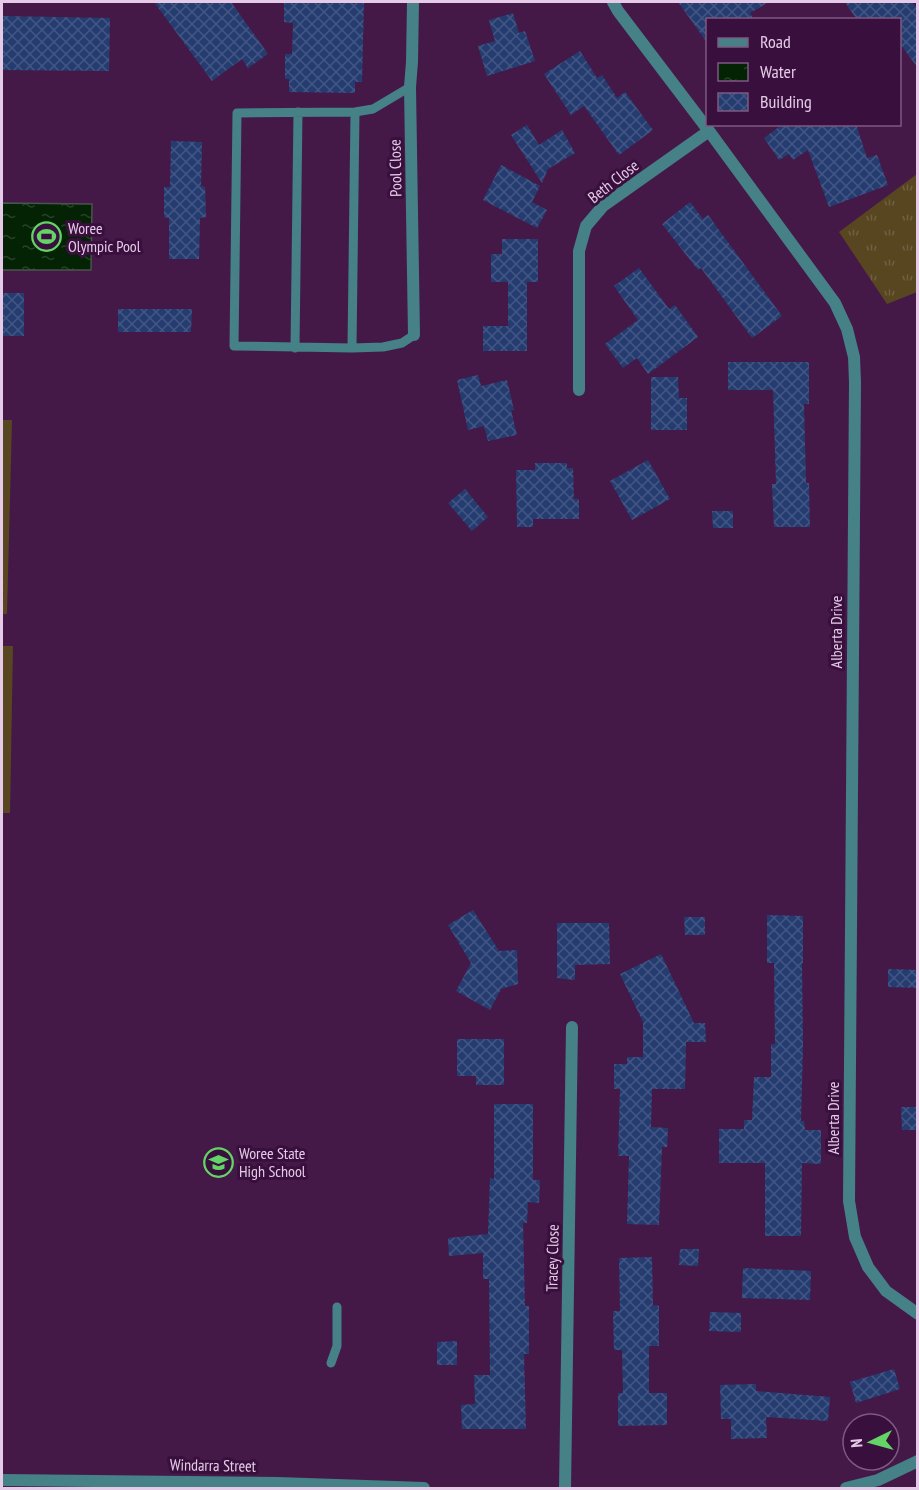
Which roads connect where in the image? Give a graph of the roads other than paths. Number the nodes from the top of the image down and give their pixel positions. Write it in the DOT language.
graph roads {
  1 [pos="413,2"];
  2 [pos="613,2"];
  3 [pos="410,87"];
  4 [pos="298,112"];
  5 [pos="355,112"];
  6 [pos="709,131"];
  7 [pos="414,334"];
  8 [pos="295,348"];
  9 [pos="352,348"];
  10 [pos="579,390"];
  11 [pos="572,1027"];
  12 [pos="337,1307"];
  13 [pos="918,1314"];
  14 [pos="331,1363"];
  15 [pos="918,1461"];
  16 [pos="2,1480"];
  17 [pos="278,1486"];
  18 [pos="424,1488"];
  19 [pos="565,1488"];
  20 [pos="846,1488"];
  1 -- 3 [label="street, Pool Close"];
  2 -- 6 [label="street, Alberta Drive"];
  3 -- 5 [label="lane"];
  3 -- 7 [label="street, Pool Close"];
  4 -- 5 [label="lane"];
  4 -- 8 [label="lane"];
  4 -- 8 [label="lane"];
  5 -- 9 [label="lane"];
  6 -- 10 [label="street, Beth Close"];
  6 -- 13 [label="street, Alberta Drive"];
  7 -- 9 [label="lane"];
  8 -- 9 [label="lane"];
  11 -- 19 [label="street, Tracey Close"];
  12 -- 14 [label="lane"];
  15 -- 20 [label="street"];
  16 -- 17 [label="street, Windarra Street"];
  17 -- 18 [label="street, Windarra Street"];
}
